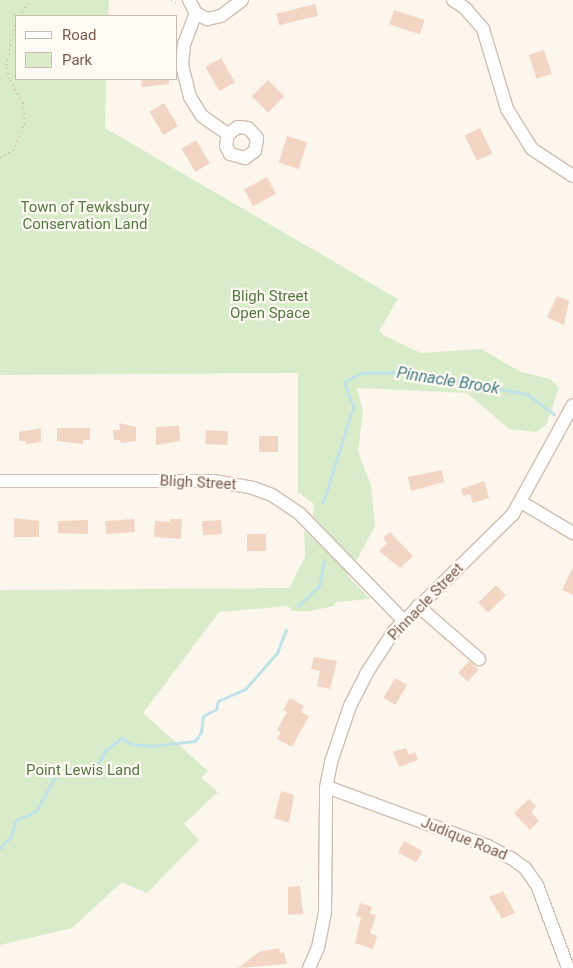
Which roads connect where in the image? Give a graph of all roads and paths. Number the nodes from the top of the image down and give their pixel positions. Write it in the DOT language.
graph roads {
  1 [pos="31,0"];
  2 [pos="189,0"];
  3 [pos="242,0"];
  4 [pos="453,0"];
  5 [pos="196,13"];
  6 [pos="20,15"];
  7 [pos="15,29"];
  8 [pos="228,134"];
  9 [pos="0,158"];
  10 [pos="573,176"];
  11 [pos="573,405"];
  12 [pos="0,481"];
  13 [pos="521,502"];
  14 [pos="573,533"];
  15 [pos="418,606"];
  16 [pos="404,621"];
  17 [pos="479,659"];
  18 [pos="326,787"];
  19 [pos="309,968"];
  20 [pos="568,968"];
  1 -- 6 [label="path"];
  2 -- 5 [label="street"];
  3 -- 5 [label="street"];
  4 -- 10 [label="street"];
  5 -- 8 [label="street"];
  7 -- 9 [label="path"];
  11 -- 13 [label="street, Pinnacle Street"];
  12 -- 16 [label="street, Bligh Street"];
  13 -- 14 [label="street"];
  13 -- 15 [label="street, Pinnacle Street"];
  15 -- 16 [label="street, Pinnacle Street"];
  15 -- 17 [label="street"];
  16 -- 18 [label="street, Pinnacle Street"];
  18 -- 19 [label="street, Pinnacle Street"];
  18 -- 20 [label="street, Judique Road"];
}
